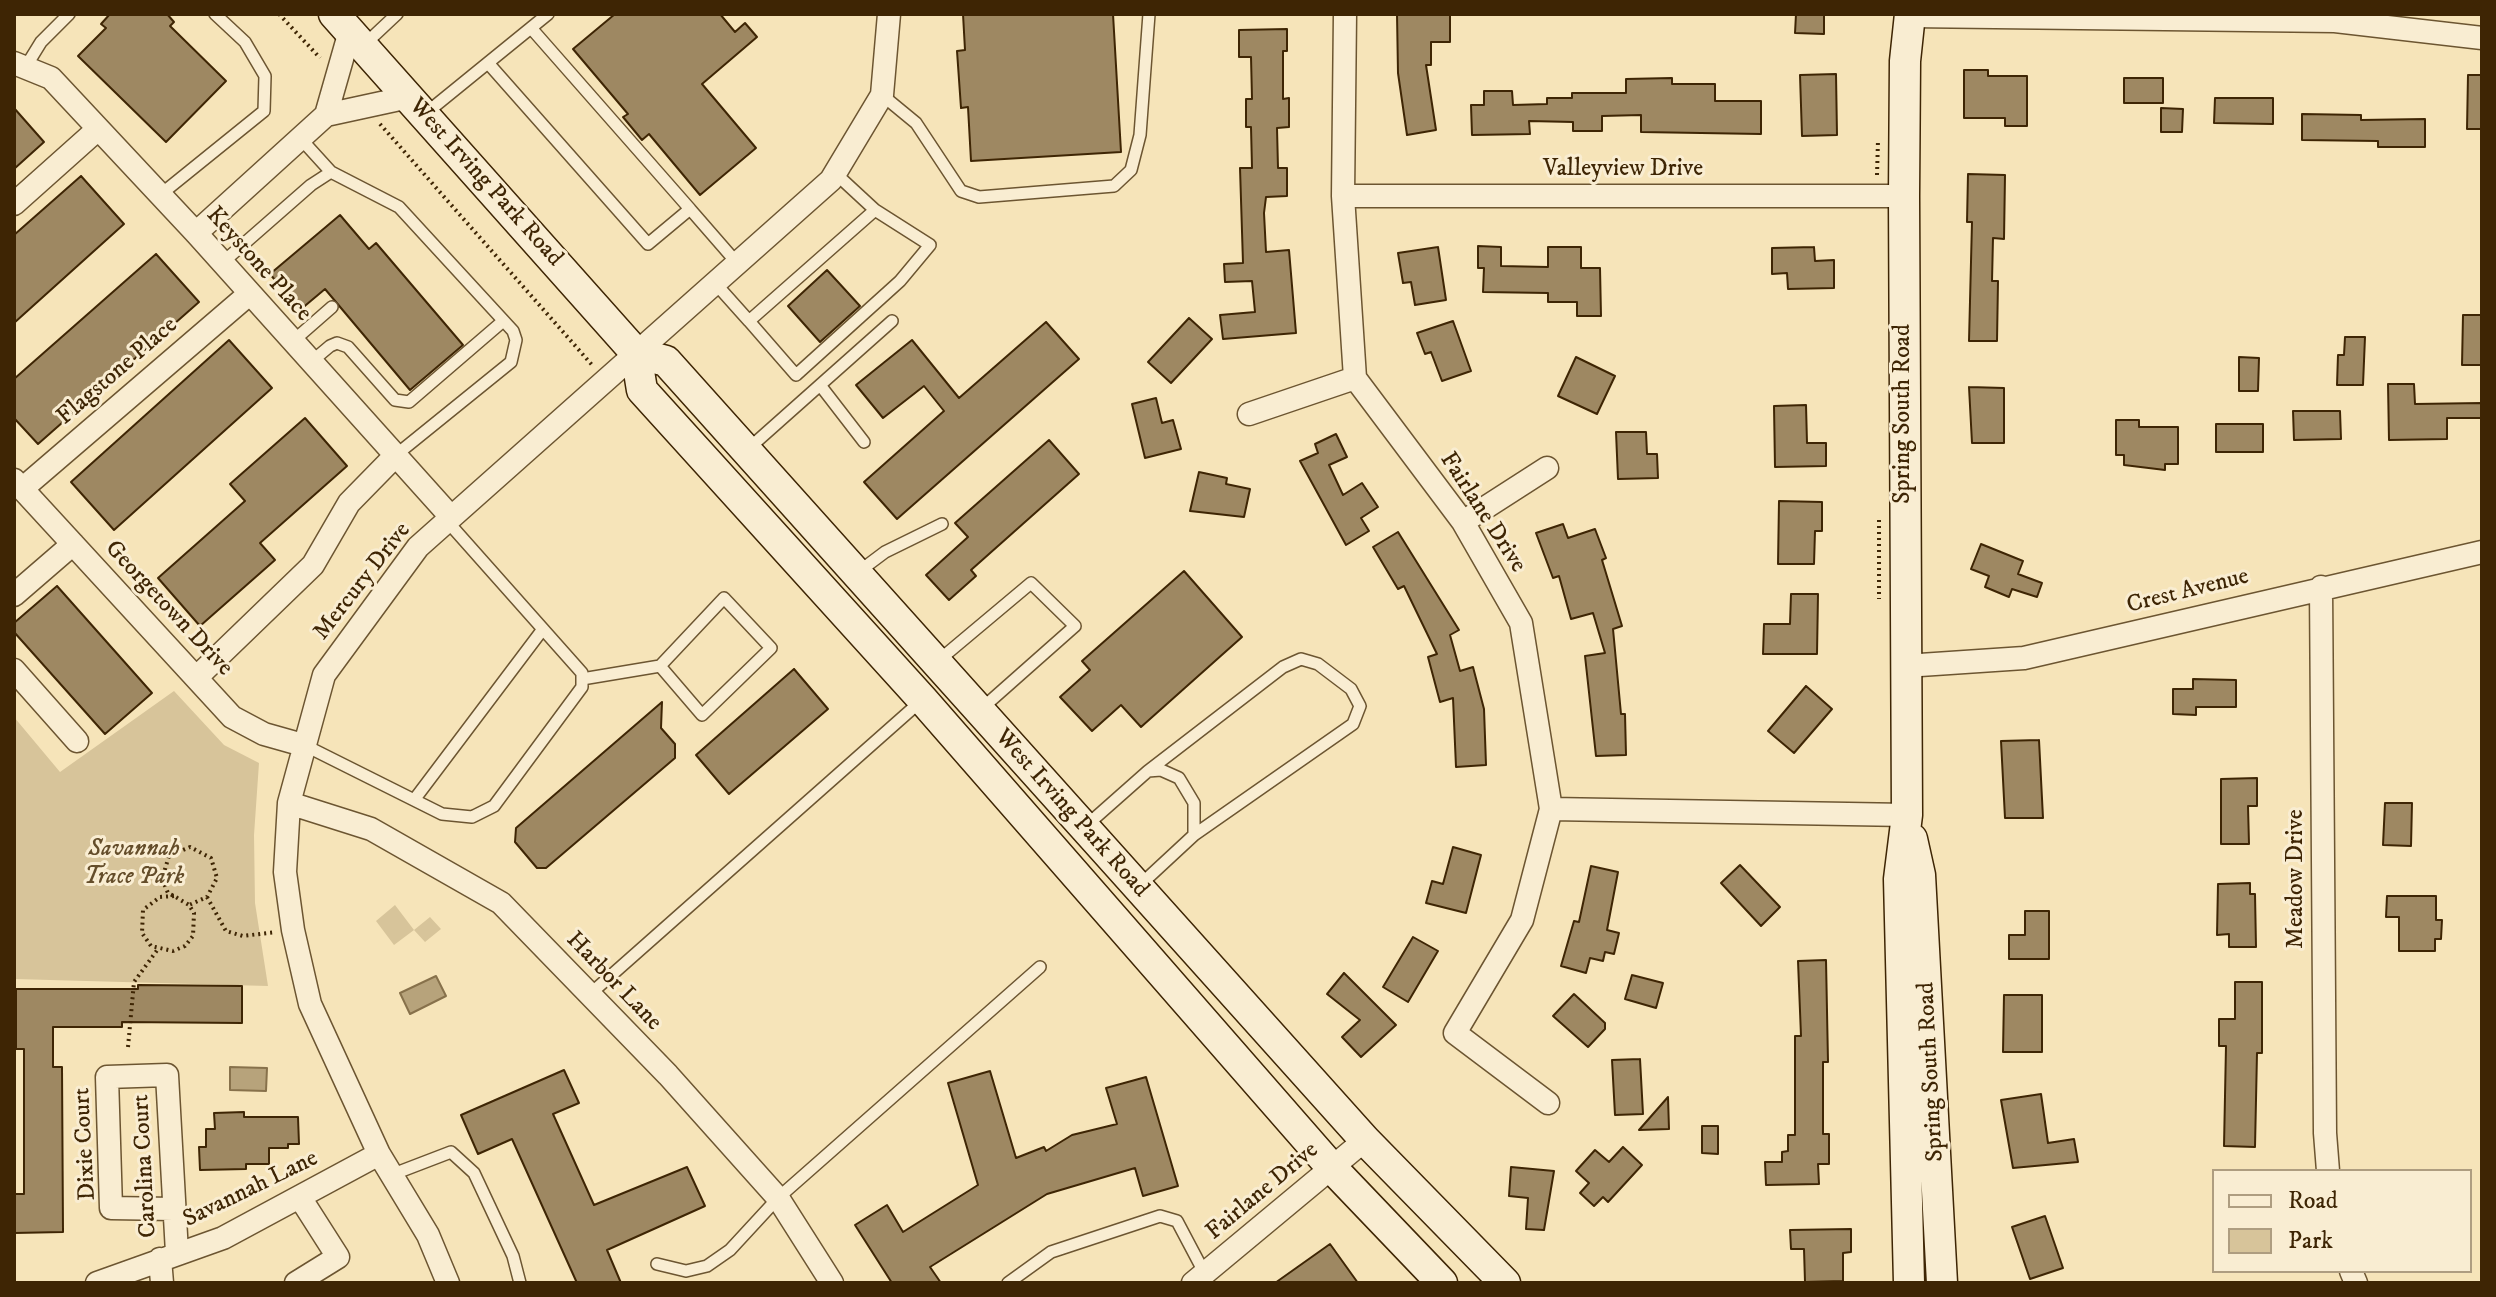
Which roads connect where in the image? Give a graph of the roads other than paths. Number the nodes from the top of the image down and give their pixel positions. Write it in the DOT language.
graph roads {
  1 [pos="69,14"];
  2 [pos="215,14"];
  3 [pos="397,14"];
  4 [pos="889,14"];
  5 [pos="1149,14"];
  6 [pos="1345,14"];
  7 [pos="545,15"];
  8 [pos="1910,15"];
  9 [pos="531,28"];
  10 [pos="349,30"];
  11 [pos="2482,38"];
  12 [pos="488,63"];
  13 [pos="19,65"];
  14 [pos="882,95"];
  15 [pos="417,106"];
  16 [pos="326,115"];
  17 [pos="98,129"];
  18 [pos="301,139"];
  19 [pos="331,172"];
  20 [pos="835,173"];
  21 [pos="160,195"];
  22 [pos="1343,196"];
  23 [pos="1904,196"];
  24 [pos="14,204"];
  25 [pos="690,209"];
  26 [pos="875,210"];
  27 [pos="196,233"];
  28 [pos="737,263"];
  29 [pos="222,264"];
  30 [pos="715,283"];
  31 [pos="248,295"];
  32 [pos="332,307"];
  33 [pos="749,321"];
  34 [pos="892,321"];
  35 [pos="502,322"];
  36 [pos="292,342"];
  37 [pos="636,353"];
  38 [pos="311,362"];
  39 [pos="1355,378"];
  40 [pos="820,385"];
  41 [pos="1249,414"];
  42 [pos="864,442"];
  43 [pos="746,450"];
  44 [pos="396,455"];
  45 [pos="1547,468"];
  46 [pos="18,485"];
  47 [pos="449,519"];
  48 [pos="1463,522"];
  49 [pos="942,524"];
  50 [pos="73,544"];
  51 [pos="2482,552"];
  52 [pos="856,573"];
  53 [pos="2321,587"];
  54 [pos="14,595"];
  55 [pos="543,629"];
  56 [pos="936,663"];
  57 [pos="660,666"];
  58 [pos="1905,666"];
  59 [pos="14,670"];
  60 [pos="197,677"];
  61 [pos="582,679"];
  62 [pos="923,700"];
  63 [pos="979,711"];
  64 [pos="77,741"];
  65 [pos="303,745"];
  66 [pos="1148,771"];
  67 [pos="414,800"];
  68 [pos="289,803"];
  69 [pos="1551,809"];
  70 [pos="1907,815"];
  71 [pos="1084,829"];
  72 [pos="1194,835"];
  73 [pos="1137,888"];
  74 [pos="1040,967"];
  75 [pos="589,995"];
  76 [pos="167,1075"];
  77 [pos="1548,1103"];
  78 [pos="1365,1140"];
  79 [pos="379,1154"];
  80 [pos="1332,1168"];
  81 [pos="2328,1169"];
  82 [pos="391,1175"];
  83 [pos="778,1198"];
  84 [pos="301,1199"];
  85 [pos="173,1209"];
  86 [pos="168,1256"];
  87 [pos="657,1264"];
  88 [pos="1199,1278"];
  89 [pos="97,1283"];
  90 [pos="162,1283"];
  91 [pos="296,1283"];
  92 [pos="448,1283"];
  93 [pos="520,1283"];
  94 [pos="832,1283"];
  95 [pos="1008,1283"];
  96 [pos="1442,1283"];
  97 [pos="1505,1283"];
  98 [pos="1909,1283"];
  99 [pos="1942,1283"];
  1 -- 13 [label="lane"];
  2 -- 21 [label="lane"];
  3 -- 10 [label="lane"];
  4 -- 14 [label="street, Mercury Drive"];
  5 -- 14 [label="lane"];
  6 -- 22 [label="street"];
  7 -- 9 [label="lane"];
  8 -- 11 [label="street"];
  8 -- 23 [label="main road, Spring South Road"];
  9 -- 12 [label="lane"];
  9 -- 25 [label="lane"];
  10 -- 15 [label="main road, West Irving Park Road"];
  10 -- 16 [label="street"];
  12 -- 15 [label="lane"];
  12 -- 25 [label="lane"];
  13 -- 17 [label="street, Keystone Place"];
  14 -- 20 [label="street, Mercury Drive"];
  15 -- 16 [label="street"];
  15 -- 37 [label="main road, West Irving Park Road"];
  16 -- 18 [label="street"];
  17 -- 21 [label="street, Keystone Place"];
  17 -- 24 [label="street"];
  18 -- 19 [label="lane"];
  18 -- 27 [label="street"];
  19 -- 29 [label="lane"];
  19 -- 35 [label="lane"];
  20 -- 26 [label="lane"];
  20 -- 28 [label="street, Mercury Drive"];
  21 -- 27 [label="street, Keystone Place"];
  22 -- 23 [label="street, Valleyview Drive"];
  22 -- 39 [label="street"];
  23 -- 58 [label="main road, Spring South Road"];
  25 -- 28 [label="lane"];
  26 -- 33 [label="lane"];
  26 -- 33 [label="lane"];
  27 -- 29 [label="street, Keystone Place"];
  28 -- 30 [label="street, Mercury Drive"];
  29 -- 31 [label="street, Keystone Place"];
  30 -- 33 [label="lane"];
  30 -- 37 [label="street, Mercury Drive"];
  31 -- 36 [label="street, Keystone Place"];
  31 -- 46 [label="street, Flagstone Place"];
  32 -- 36 [label="lane"];
  34 -- 40 [label="lane"];
  35 -- 38 [label="lane"];
  35 -- 44 [label="lane"];
  36 -- 38 [label="street, Keystone Place"];
  37 -- 43 [label="main road, West Irving Park Road"];
  37 -- 47 [label="street, Mercury Drive"];
  37 -- 62 [label="main road, West Irving Park Road"];
  38 -- 44 [label="street, Keystone Place"];
  39 -- 41 [label="street"];
  39 -- 48 [label="street, Fairlane Drive"];
  40 -- 42 [label="lane"];
  40 -- 43 [label="lane"];
  43 -- 52 [label="main road, West Irving Park Road"];
  44 -- 47 [label="street, Keystone Place"];
  44 -- 60 [label="street"];
  45 -- 48 [label="street"];
  46 -- 50 [label="street, Georgetown Drive"];
  47 -- 55 [label="lane"];
  47 -- 65 [label="street, Mercury Drive"];
  48 -- 69 [label="street, Fairlane Drive"];
  49 -- 52 [label="lane"];
  50 -- 54 [label="street"];
  50 -- 60 [label="street, Georgetown Drive"];
  51 -- 53 [label="street, Crest Avenue"];
  52 -- 56 [label="main road, West Irving Park Road"];
  53 -- 58 [label="street, Crest Avenue"];
  53 -- 81 [label="street, Meadow Drive"];
  55 -- 61 [label="lane"];
  55 -- 67 [label="lane"];
  56 -- 63 [label="main road, West Irving Park Road"];
  56 -- 63 [label="lane"];
  57 -- 57 [label="lane"];
  57 -- 61 [label="lane"];
  58 -- 70 [label="main road, Spring South Road"];
  59 -- 64 [label="street"];
  60 -- 65 [label="street, Georgetown Drive"];
  61 -- 67 [label="lane"];
  62 -- 75 [label="lane"];
  62 -- 80 [label="main road, West Irving Park Road"];
  63 -- 71 [label="main road, West Irving Park Road"];
  65 -- 67 [label="lane"];
  65 -- 68 [label="street, Mercury Drive"];
  66 -- 71 [label="lane"];
  66 -- 72 [label="lane"];
  66 -- 72 [label="lane"];
  68 -- 75 [label="street, Harbor Lane"];
  68 -- 79 [label="street, Mercury Drive"];
  69 -- 70 [label="street"];
  69 -- 77 [label="street, Fairlane Drive"];
  70 -- 98 [label="main road, Spring South Road"];
  70 -- 99 [label="main road, Spring South Road"];
  71 -- 73 [label="main road, West Irving Park Road"];
  72 -- 73 [label="lane"];
  73 -- 78 [label="main road, West Irving Park Road"];
  74 -- 83 [label="lane"];
  75 -- 83 [label="street, Harbor Lane"];
  76 -- 85 [label="street, Carolina Court"];
  76 -- 85 [label="street, Dixie Court"];
  78 -- 80 [label="street, Fairlane Drive"];
  78 -- 97 [label="main road, West Irving Park Road"];
  79 -- 82 [label="street, Mercury Drive"];
  79 -- 84 [label="street, Savannah Lane"];
  80 -- 88 [label="street, Fairlane Drive"];
  80 -- 96 [label="main road, West Irving Park Road"];
  82 -- 92 [label="street, Mercury Drive"];
  82 -- 93 [label="lane"];
  83 -- 87 [label="lane"];
  83 -- 94 [label="street, Harbor Lane"];
  84 -- 86 [label="street, Savannah Lane"];
  84 -- 91 [label="street"];
  85 -- 86 [label="street, Carolina Court"];
  86 -- 89 [label="street, Savannah Lane"];
  86 -- 90 [label="street, Carolina Court"];
  88 -- 95 [label="lane"];
}
